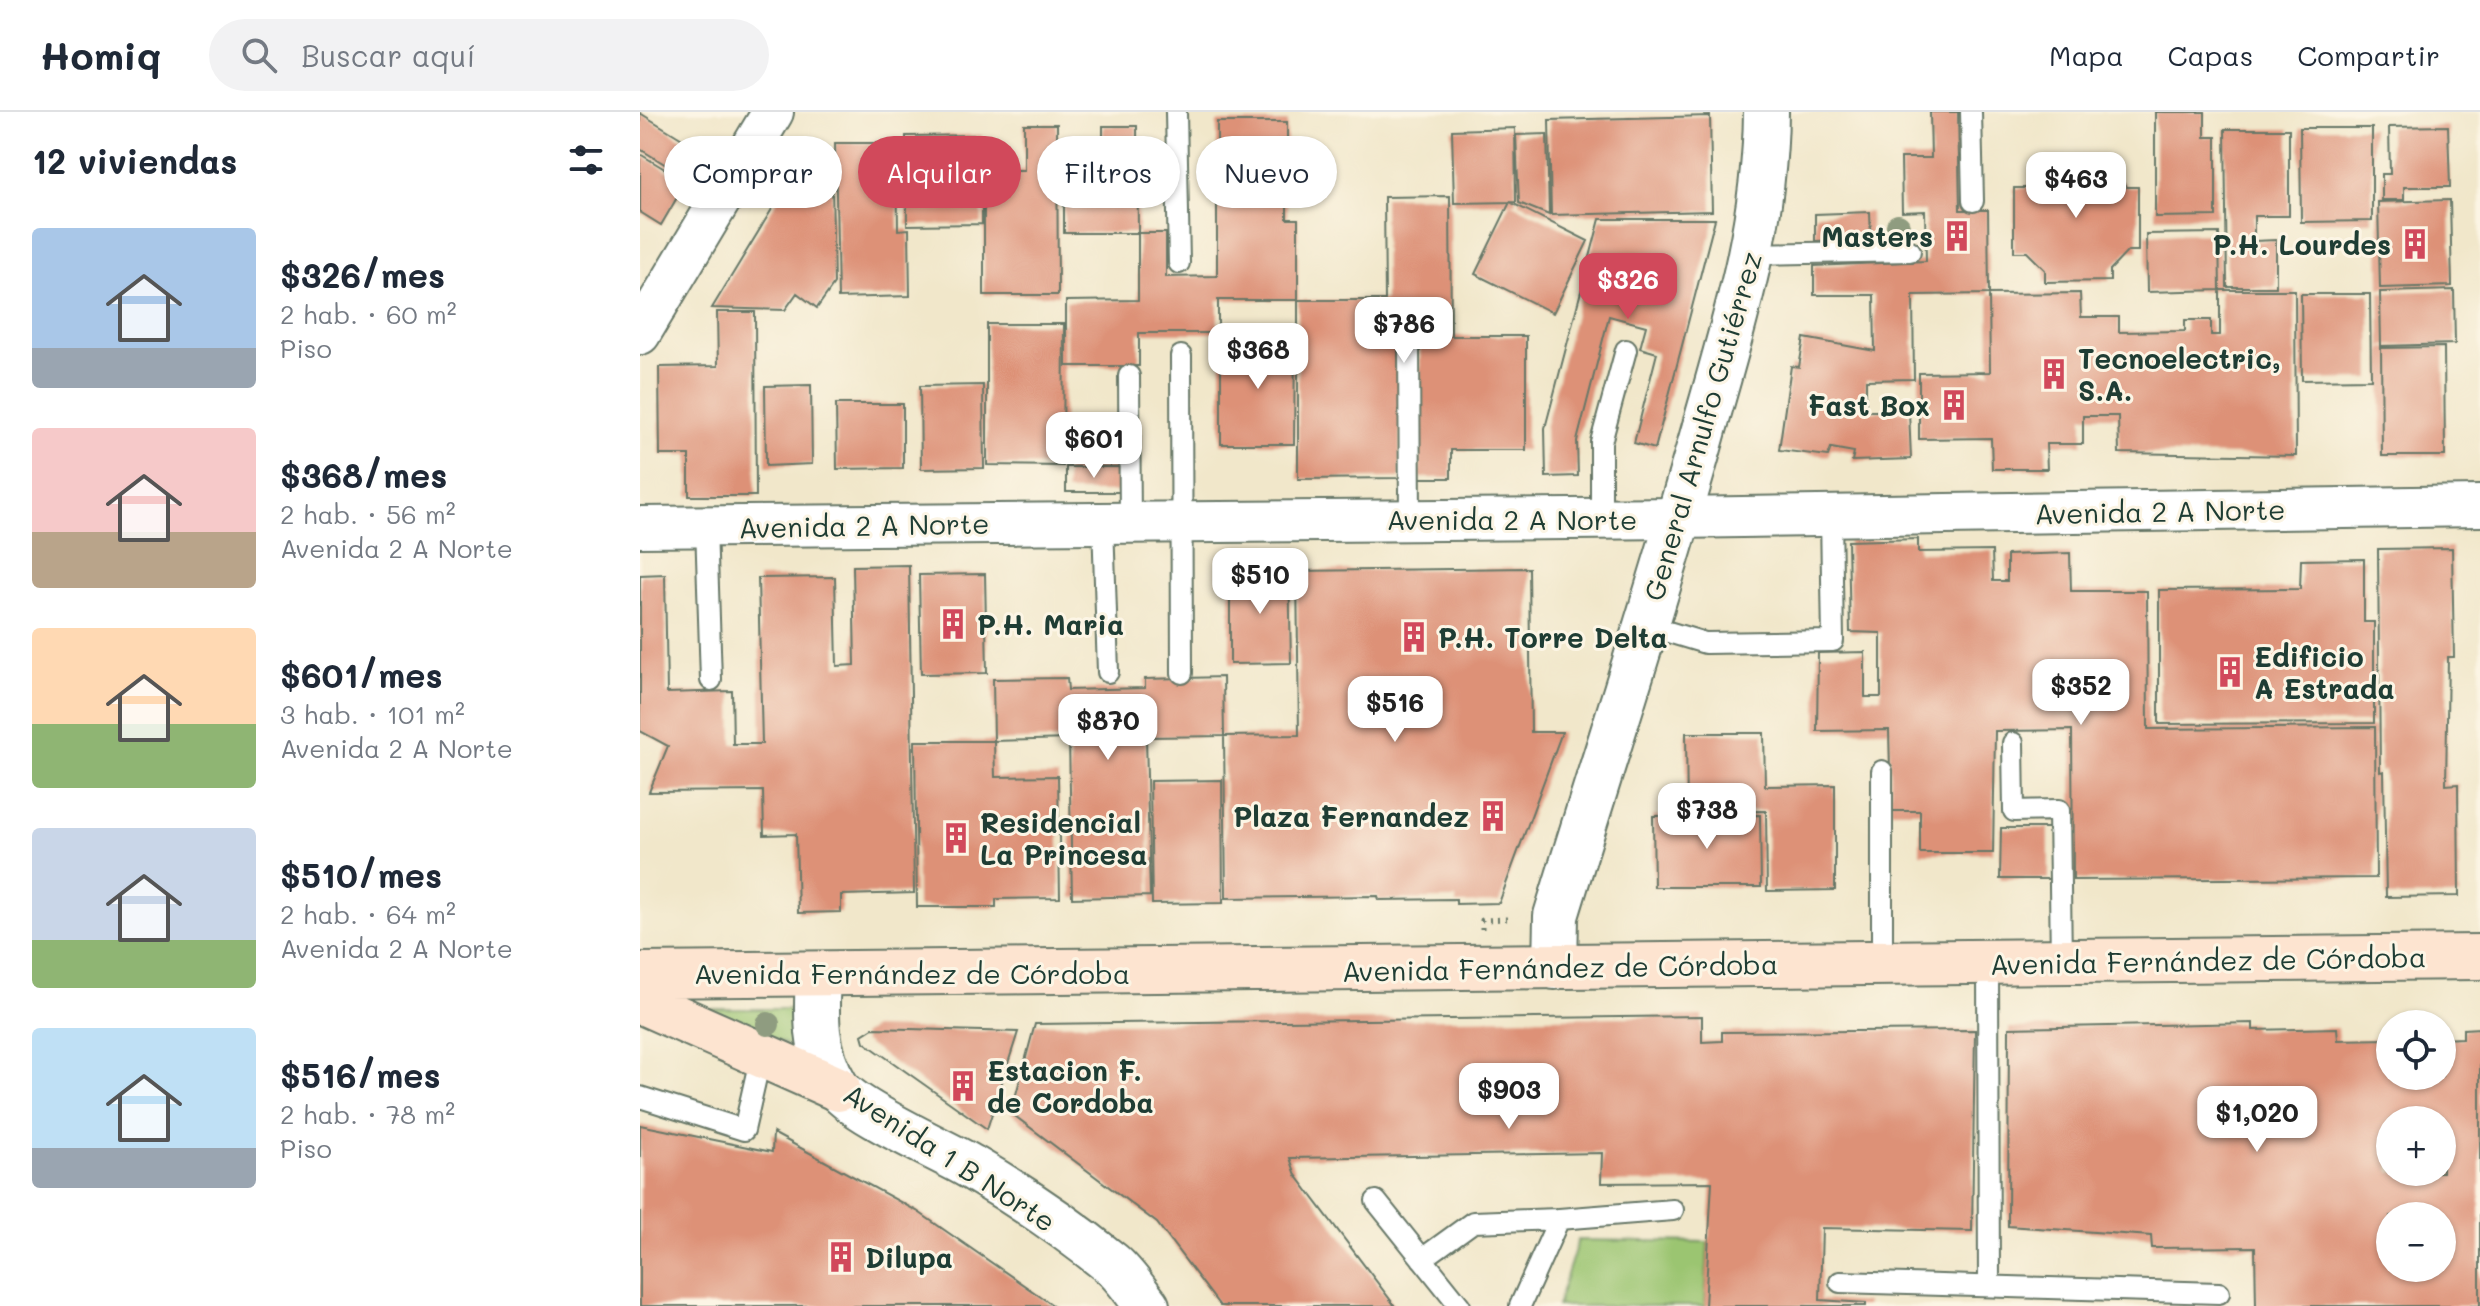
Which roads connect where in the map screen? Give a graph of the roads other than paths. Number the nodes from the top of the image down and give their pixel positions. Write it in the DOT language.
graph roads {
  1 [pos="773,112"];
  2 [pos="1176,112"];
  3 [pos="1766,112"];
  4 [pos="1971,112"];
  5 [pos="1973,201"];
  6 [pos="1910,251"];
  7 [pos="1752,254"];
  8 [pos="1179,263"];
  9 [pos="640,334"];
  10 [pos="1409,344"];
  11 [pos="1626,350"];
  12 [pos="1181,356"];
  13 [pos="1129,376"];
  14 [pos="2480,506"];
  15 [pos="1831,516"];
  16 [pos="1601,518"];
  17 [pos="1679,518"];
  18 [pos="1410,520"];
  19 [pos="1116,522"];
  20 [pos="1181,522"];
  21 [pos="706,526"];
  22 [pos="640,527"];
  23 [pos="1645,625"];
  24 [pos="1108,672"];
  25 [pos="1182,673"];
  26 [pos="711,680"];
  27 [pos="2013,743"];
  28 [pos="1882,771"];
  29 [pos="2480,957"];
  30 [pos="2061,962"];
  31 [pos="1988,963"];
  32 [pos="1882,964"];
  33 [pos="1555,967"];
  34 [pos="640,975"];
  35 [pos="818,975"];
  36 [pos="640,1001"];
  37 [pos="761,1055"];
  38 [pos="838,1089"];
  39 [pos="640,1097"];
  40 [pos="1376,1201"];
  41 [pos="1673,1210"];
  42 [pos="1559,1219"];
  43 [pos="1422,1259"];
  44 [pos="1840,1282"];
  45 [pos="1989,1286"];
  46 [pos="2219,1293"];
  47 [pos="2074,1297"];
  48 [pos="1147,1306"];
  49 [pos="1460,1306"];
  50 [pos="1520,1306"];
  1 -- 9 [label="street"];
  2 -- 8 [label="lane"];
  3 -- 7 [label="street, General Arnulfo Gutiérrez"];
  4 -- 5 [label="lane"];
  6 -- 7 [label="lane"];
  7 -- 17 [label="street, General Arnulfo Gutiérrez"];
  10 -- 18 [label="lane"];
  11 -- 16 [label="lane"];
  12 -- 20 [label="lane"];
  13 -- 19 [label="lane"];
  14 -- 15 [label="street, Avenida 2 A Norte"];
  15 -- 17 [label="street, Avenida 2 A Norte"];
  15 -- 23 [label="lane"];
  16 -- 17 [label="street, Avenida 2 A Norte"];
  16 -- 18 [label="street, Avenida 2 A Norte"];
  17 -- 23 [label="street, General Arnulfo Gutiérrez"];
  18 -- 20 [label="street, Avenida 2 A Norte"];
  19 -- 20 [label="street, Avenida 2 A Norte"];
  19 -- 21 [label="street, Avenida 2 A Norte"];
  19 -- 24 [label="lane"];
  20 -- 25 [label="lane"];
  21 -- 22 [label="street, Avenida 2 A Norte"];
  21 -- 26 [label="lane"];
  23 -- 33 [label="street, General Arnulfo Gutiérrez"];
  27 -- 30 [label="lane"];
  28 -- 32 [label="lane"];
  29 -- 30 [label="main road, Avenida Fernández de Córdoba"];
  30 -- 31 [label="main road, Avenida Fernández de Córdoba"];
  31 -- 32 [label="main road, Avenida Fernández de Córdoba"];
  31 -- 45 [label="lane"];
  32 -- 33 [label="main road, Avenida Fernández de Córdoba"];
  33 -- 35 [label="main road, Avenida Fernández de Córdoba"];
  34 -- 35 [label="main road, Avenida Fernández de Córdoba"];
  35 -- 38 [label="street, Avenida 1 B Norte"];
  36 -- 37 [label="main road"];
  37 -- 38 [label="main road"];
  37 -- 39 [label="lane"];
  38 -- 48 [label="street, Avenida 1 B Norte"];
  40 -- 43 [label="lane"];
  41 -- 42 [label="lane"];
  42 -- 43 [label="lane"];
  42 -- 50 [label="lane"];
  43 -- 49 [label="lane"];
  44 -- 45 [label="lane"];
  45 -- 47 [label="lane"];
  46 -- 47 [label="lane"];
}
